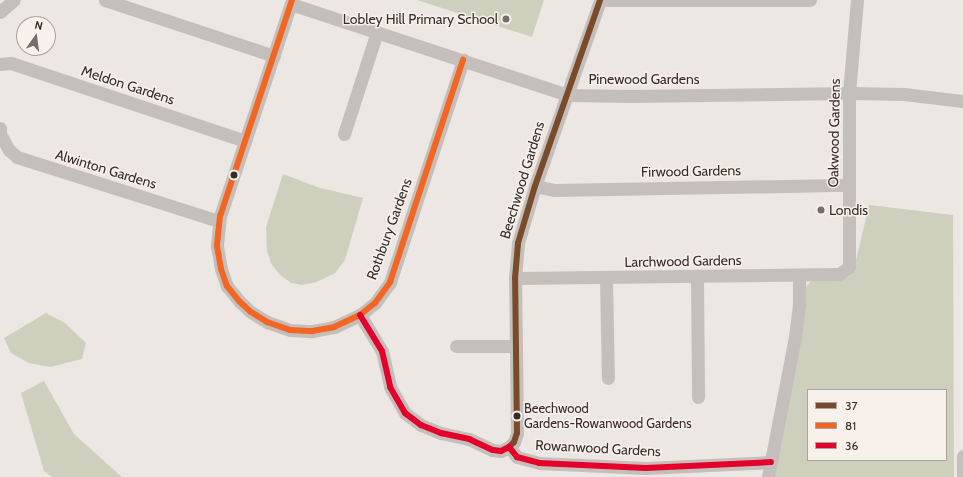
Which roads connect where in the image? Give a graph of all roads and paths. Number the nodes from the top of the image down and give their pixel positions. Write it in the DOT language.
graph roads {
  1 [pos="14,0"];
  2 [pos="105,0"];
  3 [pos="600,0"];
  4 [pos="607,0"];
  5 [pos="810,0"];
  6 [pos="857,0"];
  7 [pos="292,2"];
  8 [pos="0,12"];
  9 [pos="377,32"];
  10 [pos="274,56"];
  11 [pos="463,60"];
  12 [pos="0,64"];
  13 [pos="849,93"];
  14 [pos="567,95"];
  15 [pos="963,100"];
  16 [pos="0,128"];
  17 [pos="344,134"];
  18 [pos="245,141"];
  19 [pos="848,185"];
  20 [pos="535,186"];
  21 [pos="219,221"];
  22 [pos="849,267"];
  23 [pos="799,276"];
  24 [pos="697,277"];
  25 [pos="515,278"];
  26 [pos="606,278"];
  27 [pos="360,315"];
  28 [pos="456,346"];
  29 [pos="516,346"];
  30 [pos="608,378"];
  31 [pos="698,397"];
  32 [pos="510,447"];
  33 [pos="963,456"];
  34 [pos="771,462"];
  35 [pos="569,471"];
  36 [pos="674,472"];
  37 [pos="646,473"];
  38 [pos="768,477"];
  39 [pos="963,477"];
  1 -- 8 [label="street"];
  2 -- 10 [label="street"];
  3 -- 14 [label="street, Beechwood Gardens"];
  4 -- 5 [label="street"];
  6 -- 13 [label="street, Oakwood Gardens"];
  7 -- 9 [label="street, Pinewood Gardens"];
  7 -- 10 [label="street, Rothbury Gardens"];
  9 -- 11 [label="street, Pinewood Gardens"];
  9 -- 17 [label="street"];
  10 -- 18 [label="street, Rothbury Gardens"];
  11 -- 14 [label="street, Pinewood Gardens"];
  11 -- 27 [label="street, Rothbury Gardens"];
  12 -- 18 [label="street, Meldon Gardens"];
  13 -- 14 [label="street, Pinewood Gardens"];
  13 -- 15 [label="street, Pinewood Gardens"];
  13 -- 19 [label="street, Oakwood Gardens"];
  14 -- 20 [label="street, Beechwood Gardens"];
  16 -- 21 [label="street, Alwinton Gardens"];
  18 -- 21 [label="street, Rothbury Gardens"];
  19 -- 20 [label="street, Firwood Gardens"];
  19 -- 22 [label="street, Oakwood Gardens"];
  20 -- 25 [label="street, Beechwood Gardens"];
  21 -- 27 [label="street, Rothbury Gardens"];
  22 -- 23 [label="street, Larchwood Gardens"];
  23 -- 24 [label="street, Larchwood Gardens"];
  23 -- 34 [label="street"];
  24 -- 26 [label="street, Larchwood Gardens"];
  24 -- 31 [label="street"];
  25 -- 26 [label="street, Larchwood Gardens"];
  25 -- 29 [label="street, Beechwood Gardens"];
  26 -- 30 [label="street"];
  27 -- 32 [label="street"];
  28 -- 29 [label="street"];
  29 -- 32 [label="street, Beechwood Gardens"];
  32 -- 35 [label="street, Rowanwood Gardens"];
  33 -- 39 [label="street"];
  34 -- 36 [label="street, Rowanwood Gardens"];
  34 -- 38 [label="street"];
  35 -- 37 [label="street, Rowanwood Gardens"];
  36 -- 37 [label="street, Rowanwood Gardens"];
}
